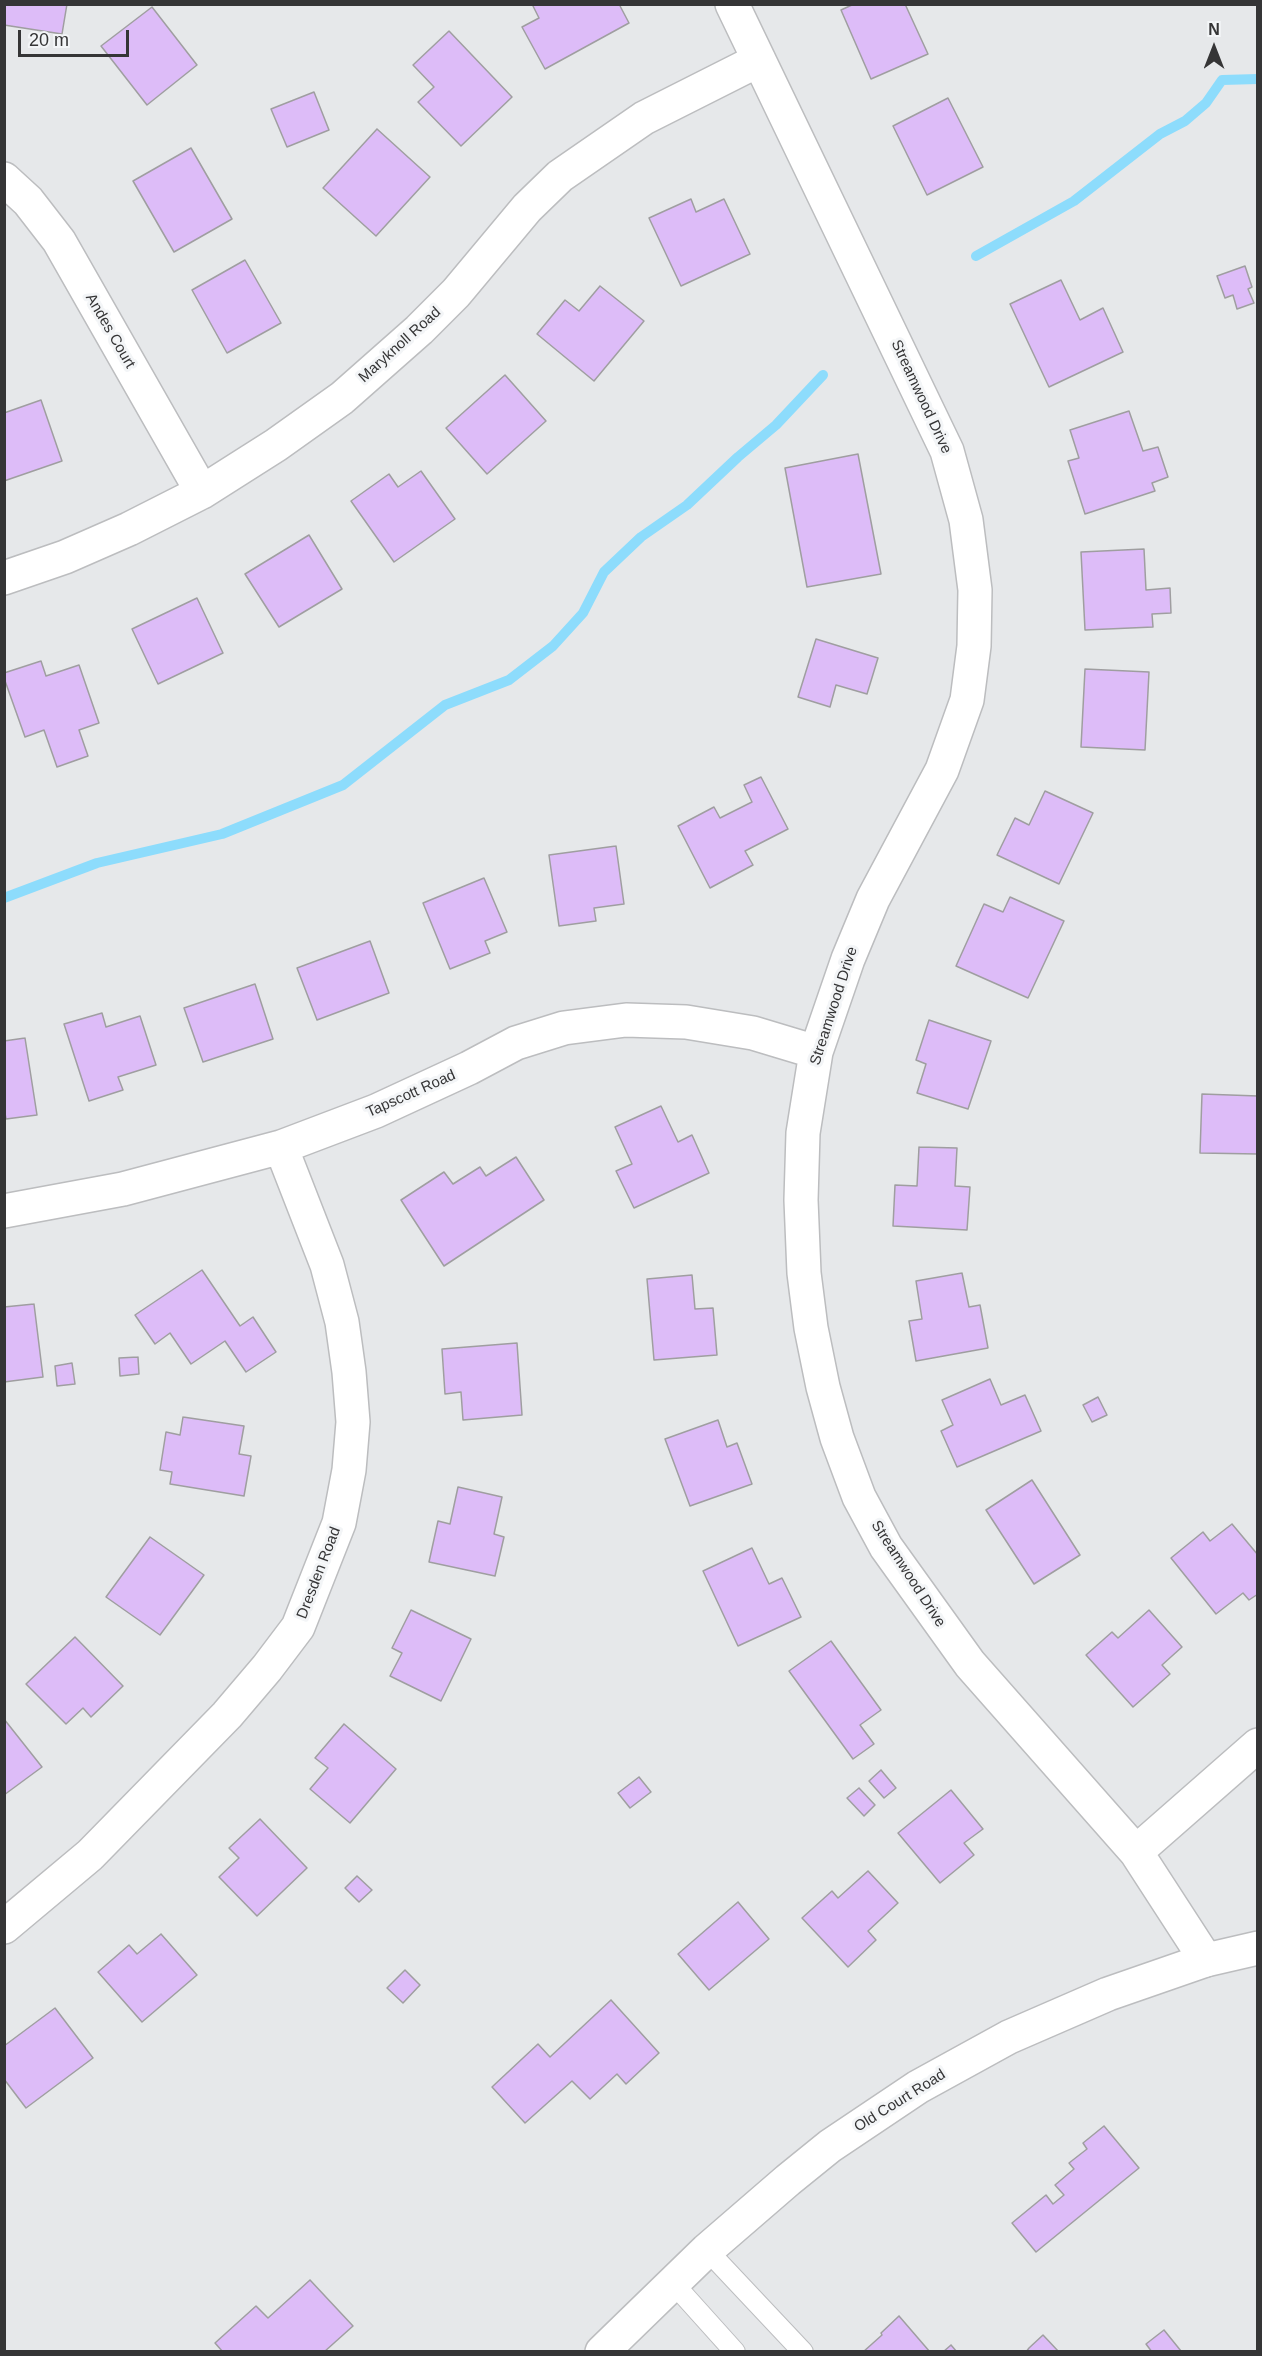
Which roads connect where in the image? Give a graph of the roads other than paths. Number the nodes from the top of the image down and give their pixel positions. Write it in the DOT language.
graph roads {
  1 [pos="732,4"];
  2 [pos="759,60"];
  3 [pos="4,179"];
  4 [pos="202,492"];
  5 [pos="4,578"];
  6 [pos="816,1052"];
  7 [pos="282,1147"];
  8 [pos="4,1211"];
  9 [pos="1257,1745"];
  10 [pos="1136,1852"];
  11 [pos="4,1927"];
  12 [pos="1257,1948"];
  13 [pos="1206,1960"];
  14 [pos="707,2250"];
  15 [pos="673,2283"];
  16 [pos="602,2352"];
  17 [pos="735,2352"];
  18 [pos="803,2352"];
  1 -- 2 [label="street, Streamwood Drive"];
  2 -- 4 [label="street, Maryknoll Road"];
  2 -- 6 [label="street, Streamwood Drive"];
  3 -- 4 [label="street, Andes Court"];
  4 -- 5 [label="street, Maryknoll Road"];
  6 -- 7 [label="street, Tapscott Road"];
  6 -- 10 [label="street, Streamwood Drive"];
  7 -- 8 [label="street, Tapscott Road"];
  7 -- 11 [label="street, Dresden Road"];
  9 -- 10 [label="street"];
  10 -- 13 [label="street, Streamwood Drive"];
  12 -- 13 [label="street, Old Court Road"];
  13 -- 14 [label="street, Old Court Road"];
  14 -- 15 [label="street, Old Court Road"];
  14 -- 18 [label="lane"];
  15 -- 16 [label="street, Old Court Road"];
  15 -- 17 [label="lane"];
}
